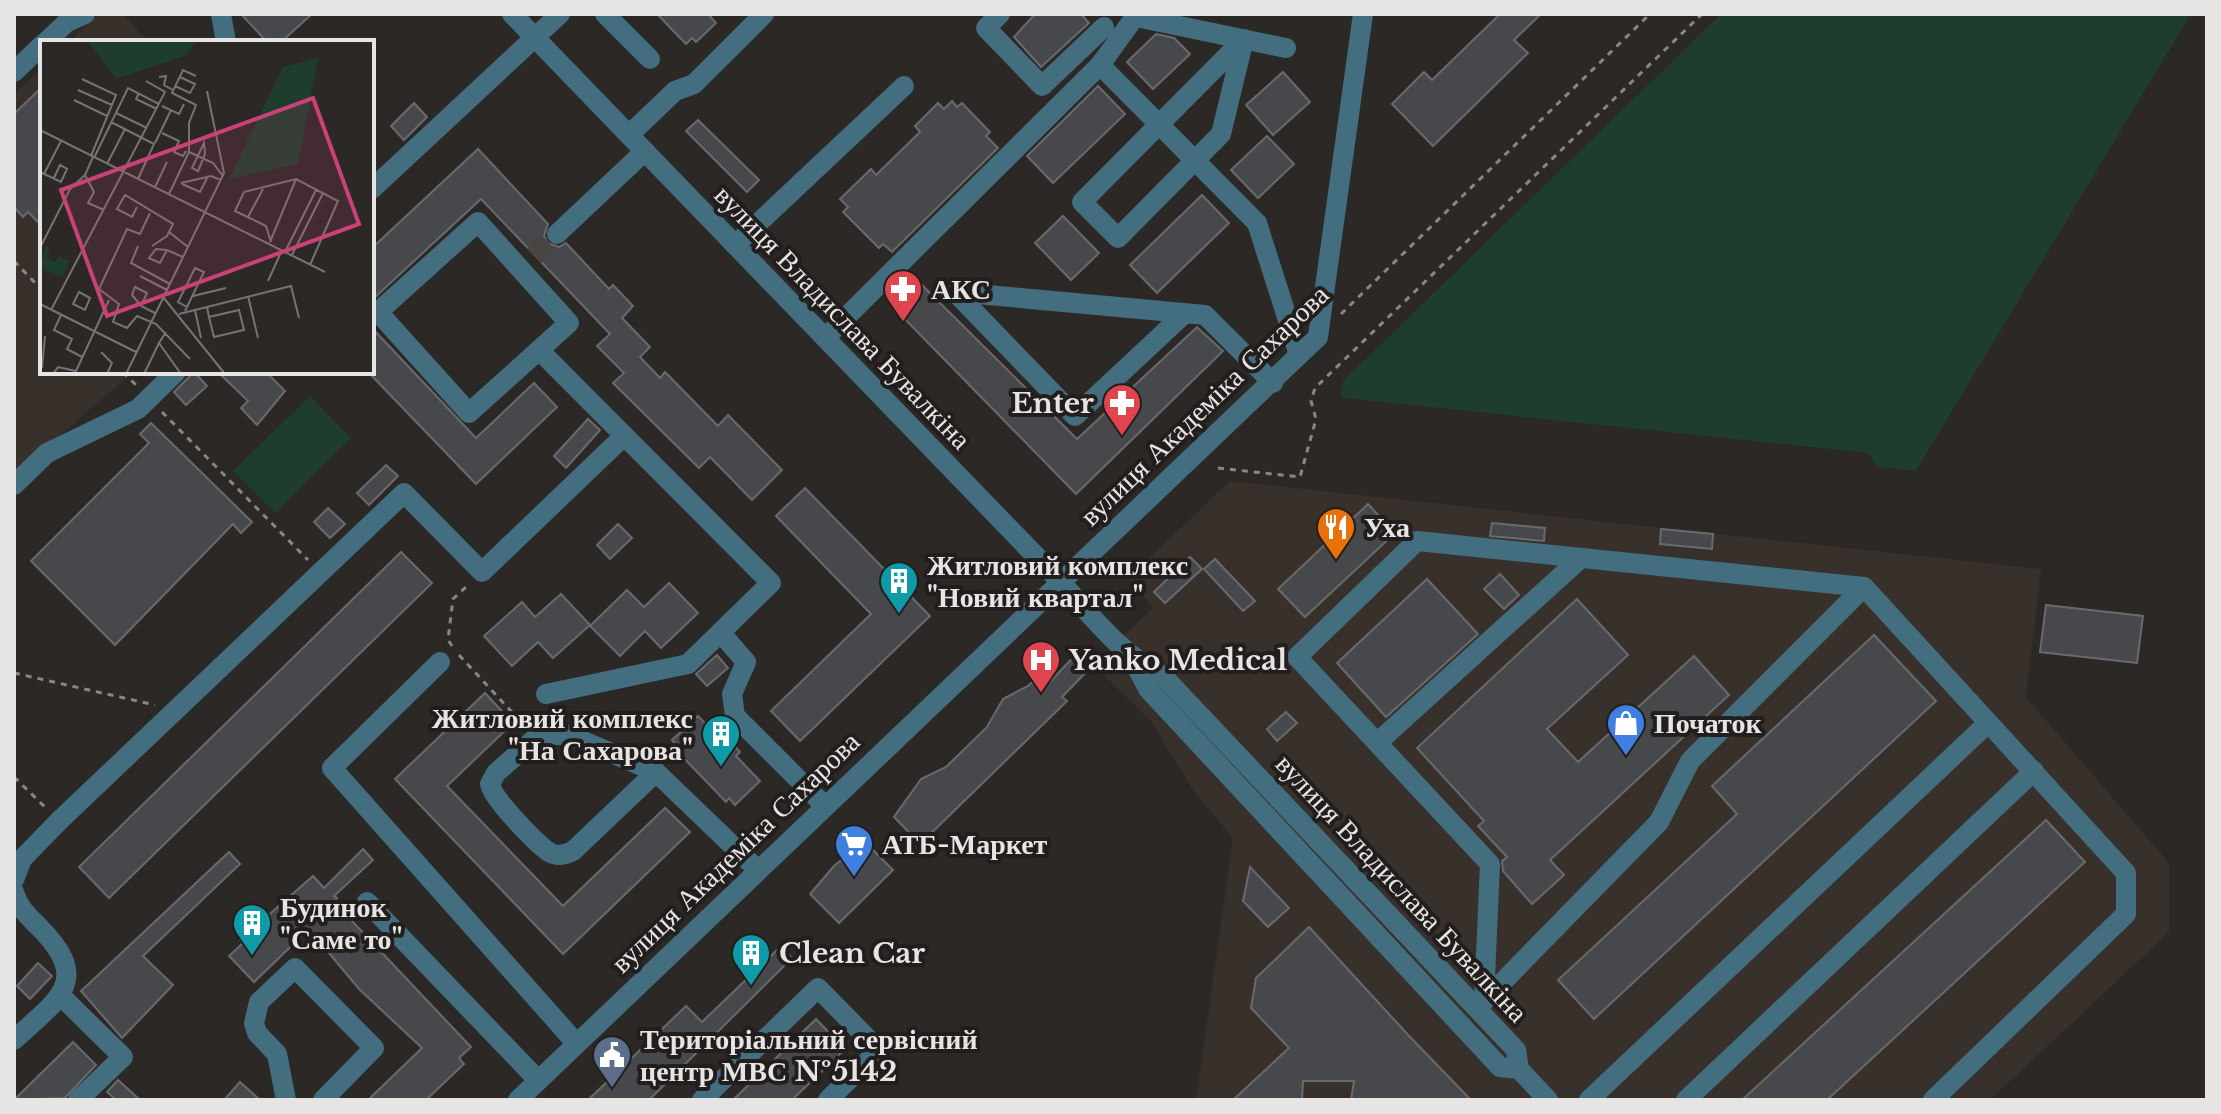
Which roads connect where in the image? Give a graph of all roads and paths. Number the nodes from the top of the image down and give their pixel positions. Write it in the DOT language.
graph roads {
  1 [pos="85,14"];
  2 [pos="221,14"];
  3 [pos="512,14"];
  4 [pos="560,14"];
  5 [pos="605,14"];
  6 [pos="764,14"];
  7 [pos="1000,14"];
  8 [pos="1363,14"];
  9 [pos="1650,14"];
  10 [pos="1702,14"];
  11 [pos="1136,15"];
  12 [pos="1104,27"];
  13 [pos="535,38"];
  14 [pos="1244,39"];
  15 [pos="48,40"];
  16 [pos="226,40"];
  17 [pos="40,48"];
  18 [pos="1286,48"];
  19 [pos="650,59"];
  20 [pos="1100,65"];
  21 [pos="14,72"];
  22 [pos="904,86"];
  23 [pos="1159,125"];
  24 [pos="629,135"];
  25 [pos="645,151"];
  26 [pos="1194,160"];
  27 [pos="374,187"];
  28 [pos="557,234"];
  29 [pos="735,245"];
  30 [pos="14,261"];
  31 [pos="40,288"];
  32 [pos="1184,314"];
  33 [pos="1341,314"];
  34 [pos="825,338"];
  35 [pos="539,350"];
  36 [pos="1299,355"];
  37 [pos="125,374"];
  38 [pos="174,374"];
  39 [pos="1273,383"];
  40 [pos="148,398"];
  41 [pos="624,436"];
  42 [pos="1218,468"];
  43 [pos="14,485"];
  44 [pos="1581,558"];
  45 [pos="320,571"];
  46 [pos="482,572"];
  47 [pos="1059,580"];
  48 [pos="1864,587"];
  49 [pos="721,633"];
  50 [pos="1133,660"];
  51 [pos="440,662"];
  52 [pos="14,673"];
  53 [pos="546,694"];
  54 [pos="174,710"];
  55 [pos="1988,723"];
  56 [pos="536,737"];
  57 [pos="1378,742"];
  58 [pos="2034,771"];
  59 [pos="656,772"];
  60 [pos="14,777"];
  61 [pos="825,806"];
  62 [pos="59,821"];
  63 [pos="758,870"];
  64 [pos="14,880"];
  65 [pos="16,900"];
  66 [pos="367,902"];
  67 [pos="61,996"];
  68 [pos="1480,1004"];
  69 [pos="14,1040"];
  70 [pos="576,1043"];
  71 [pos="1519,1069"];
  72 [pos="538,1080"];
  73 [pos="78,1100"];
  74 [pos="286,1100"];
  75 [pos="323,1100"];
  76 [pos="518,1100"];
  77 [pos="702,1100"];
  78 [pos="828,1100"];
  79 [pos="1548,1100"];
  80 [pos="1589,1100"];
  81 [pos="1686,1100"];
  82 [pos="1933,1100"];
  1 -- 15 [label="street"];
  2 -- 16 [label="street"];
  3 -- 13 [label="street, вулиця Владислава Бувалкіна"];
  4 -- 13 [label="street"];
  5 -- 19 [label="street"];
  6 -- 24 [label="street"];
  7 -- 12 [label="street"];
  8 -- 36 [label="street, вулиця Академіка Сахарова"];
  9 -- 33 [label="path, вулиця Академіка Сахарова"];
  10 -- 42 [label="path"];
  11 -- 14 [label="street"];
  11 -- 20 [label="street"];
  13 -- 24 [label="street, вулиця Владислава Бувалкіна"];
  13 -- 27 [label="street"];
  14 -- 18 [label="street"];
  14 -- 23 [label="street"];
  14 -- 26 [label="street"];
  17 -- 21 [label="street"];
  20 -- 23 [label="street"];
  20 -- 34 [label="street"];
  22 -- 29 [label="street"];
  23 -- 26 [label="street"];
  23 -- 26 [label="street"];
  24 -- 25 [label="street, вулиця Владислава Бувалкіна"];
  25 -- 28 [label="street"];
  25 -- 29 [label="street, вулиця Владислава Бувалкіна"];
  26 -- 36 [label="street"];
  29 -- 34 [label="street, вулиця Владислава Бувалкіна"];
  30 -- 31 [label="path"];
  32 -- 32 [label="street"];
  32 -- 39 [label="street"];
  34 -- 47 [label="street, вулиця Владислава Бувалкіна"];
  35 -- 35 [label="street"];
  35 -- 41 [label="street"];
  36 -- 39 [label="street, вулиця Академіка Сахарова"];
  37 -- 40 [label="path"];
  38 -- 40 [label="street"];
  39 -- 47 [label="street, вулиця Академіка Сахарова"];
  40 -- 43 [label="street"];
  40 -- 45 [label="path"];
  41 -- 46 [label="street"];
  41 -- 49 [label="street"];
  44 -- 48 [label="street"];
  44 -- 57 [label="street"];
  44 -- 57 [label="street"];
  45 -- 46 [label="street"];
  45 -- 54 [label="street"];
  46 -- 56 [label="path"];
  47 -- 50 [label="street, вулиця Владислава Бувалкіна"];
  47 -- 61 [label="street, вулиця Академіка Сахарова"];
  48 -- 55 [label="street"];
  48 -- 68 [label="street"];
  49 -- 53 [label="street"];
  49 -- 61 [label="street"];
  50 -- 68 [label="street, вулиця Владислава Бувалкіна"];
  50 -- 71 [label="street, вулиця Владислава Бувалкіна"];
  51 -- 70 [label="street"];
  52 -- 54 [label="path"];
  54 -- 62 [label="street"];
  55 -- 58 [label="street"];
  55 -- 80 [label="street"];
  56 -- 59 [label="street"];
  56 -- 59 [label="street"];
  57 -- 68 [label="street"];
  58 -- 81 [label="street"];
  58 -- 82 [label="street"];
  59 -- 63 [label="street"];
  60 -- 62 [label="path"];
  61 -- 63 [label="street, вулиця Академіка Сахарова"];
  62 -- 64 [label="street"];
  63 -- 70 [label="street, вулиця Академіка Сахарова"];
  65 -- 67 [label="street"];
  66 -- 72 [label="street"];
  67 -- 69 [label="street"];
  67 -- 73 [label="street"];
  68 -- 71 [label="street, вулиця Владислава Бувалкіна"];
  70 -- 72 [label="street, вулиця Академіка Сахарова"];
  71 -- 79 [label="street"];
  72 -- 76 [label="street, вулиця Академіка Сахарова"];
  74 -- 75 [label="street"];
  77 -- 78 [label="street"];
}
